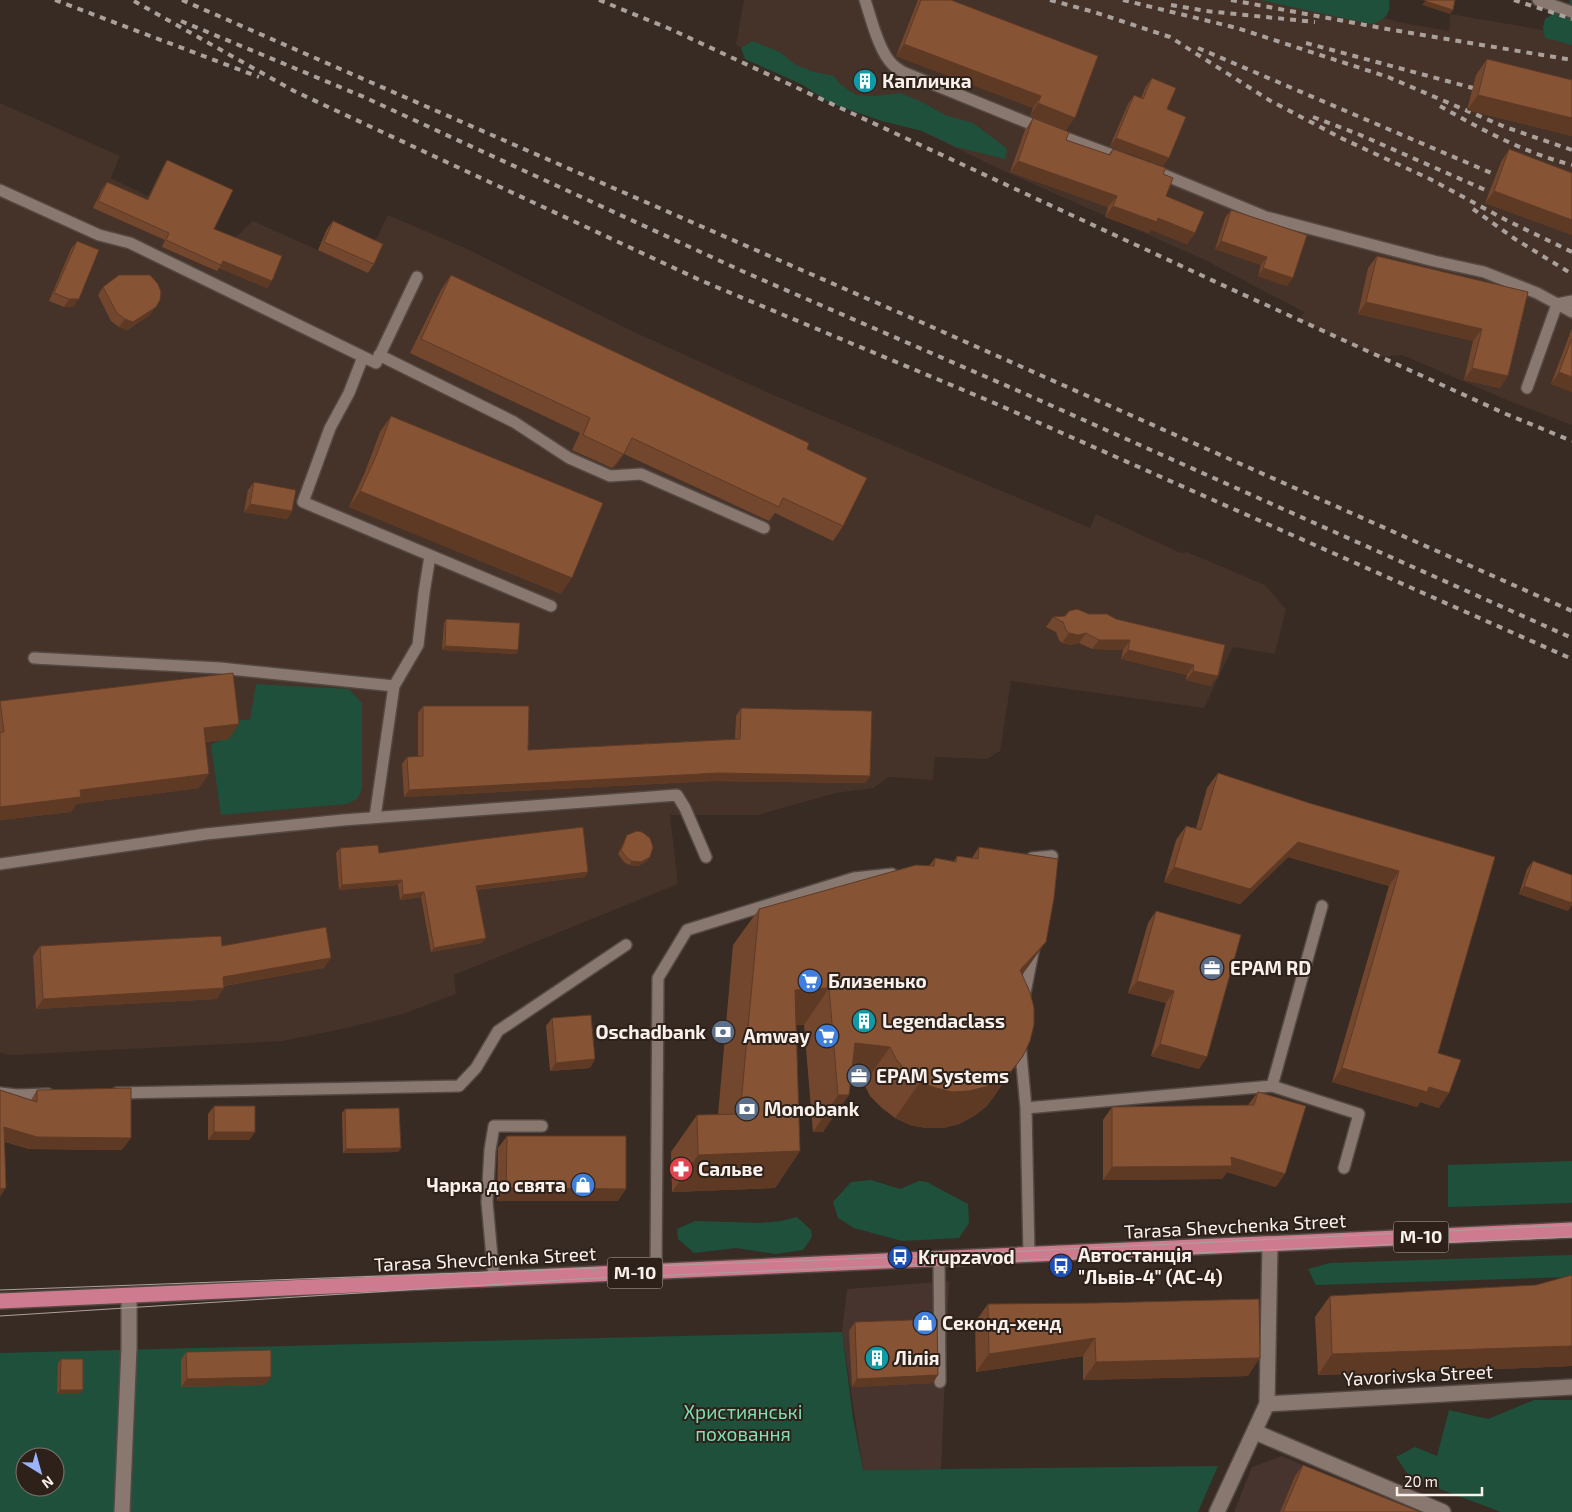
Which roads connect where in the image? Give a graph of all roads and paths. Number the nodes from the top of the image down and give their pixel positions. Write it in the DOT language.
graph roads {
  1 [pos="865,0"];
  2 [pos="1538,0"];
  3 [pos="1572,12"];
  4 [pos="0,190"];
  5 [pos="417,277"];
  6 [pos="1572,301"];
  7 [pos="1557,304"];
  8 [pos="1572,312"];
  9 [pos="379,355"];
  10 [pos="363,357"];
  11 [pos="1527,388"];
  12 [pos="764,528"];
  13 [pos="430,556"];
  14 [pos="551,606"];
  15 [pos="34,658"];
  16 [pos="394,686"];
  17 [pos="375,817"];
  18 [pos="706,857"];
  19 [pos="1022,860"];
  20 [pos="0,864"];
  21 [pos="903,873"];
  22 [pos="1046,885"];
  23 [pos="1322,906"];
  24 [pos="1037,933"];
  25 [pos="626,944"];
  26 [pos="1022,1009"];
  27 [pos="1018,1028"];
  28 [pos="1272,1086"];
  29 [pos="0,1093"];
  30 [pos="106,1093"];
  31 [pos="57,1094"];
  32 [pos="1026,1108"];
  33 [pos="542,1126"];
  34 [pos="1344,1168"];
  35 [pos="1572,1230"];
  36 [pos="1270,1244"];
  37 [pos="1030,1255"];
  38 [pos="939,1260"];
  39 [pos="656,1272"];
  40 [pos="494,1279"];
  41 [pos="129,1296"];
  42 [pos="0,1301"];
  43 [pos="940,1382"];
  44 [pos="1572,1386"];
  45 [pos="1267,1404"];
  46 [pos="1255,1432"];
  47 [pos="122,1512"];
  48 [pos="1218,1512"];
  49 [pos="1443,1512"];
  1 -- 7 [label="lane"];
  2 -- 3 [label="lane"];
  4 -- 10 [label="lane"];
  5 -- 9 [label="lane"];
  6 -- 7 [label="lane"];
  7 -- 8 [label="lane"];
  7 -- 11 [label="lane"];
  9 -- 10 [label="lane"];
  9 -- 12 [label="lane"];
  10 -- 13 [label="lane"];
  13 -- 14 [label="lane"];
  13 -- 16 [label="lane"];
  15 -- 16 [label="lane"];
  16 -- 17 [label="lane"];
  17 -- 18 [label="lane"];
  17 -- 20 [label="lane"];
  19 -- 22 [label="lane"];
  21 -- 39 [label="lane"];
  23 -- 28 [label="lane"];
  24 -- 26 [label="lane"];
  25 -- 30 [label="lane"];
  27 -- 32 [label="lane"];
  28 -- 32 [label="lane"];
  28 -- 34 [label="lane"];
  29 -- 31 [label="lane"];
  32 -- 37 [label="lane"];
  33 -- 40 [label="lane"];
  35 -- 36 [label="main road, Tarasa Shevchenka Street / М-10"];
  36 -- 37 [label="main road, Tarasa Shevchenka Street / М-10"];
  36 -- 45 [label="street"];
  37 -- 38 [label="main road, Tarasa Shevchenka Street / М-10"];
  38 -- 39 [label="main road, Tarasa Shevchenka Street / М-10"];
  38 -- 43 [label="lane"];
  39 -- 40 [label="main road, Tarasa Shevchenka Street / М-10"];
  40 -- 41 [label="main road, Tarasa Shevchenka Street / М-10"];
  41 -- 42 [label="main road, Tarasa Shevchenka Street / М-10"];
  41 -- 47 [label="street"];
  44 -- 45 [label="street, Yavorivska Street"];
  45 -- 46 [label="street"];
  46 -- 48 [label="street"];
  46 -- 49 [label="street"];
}
